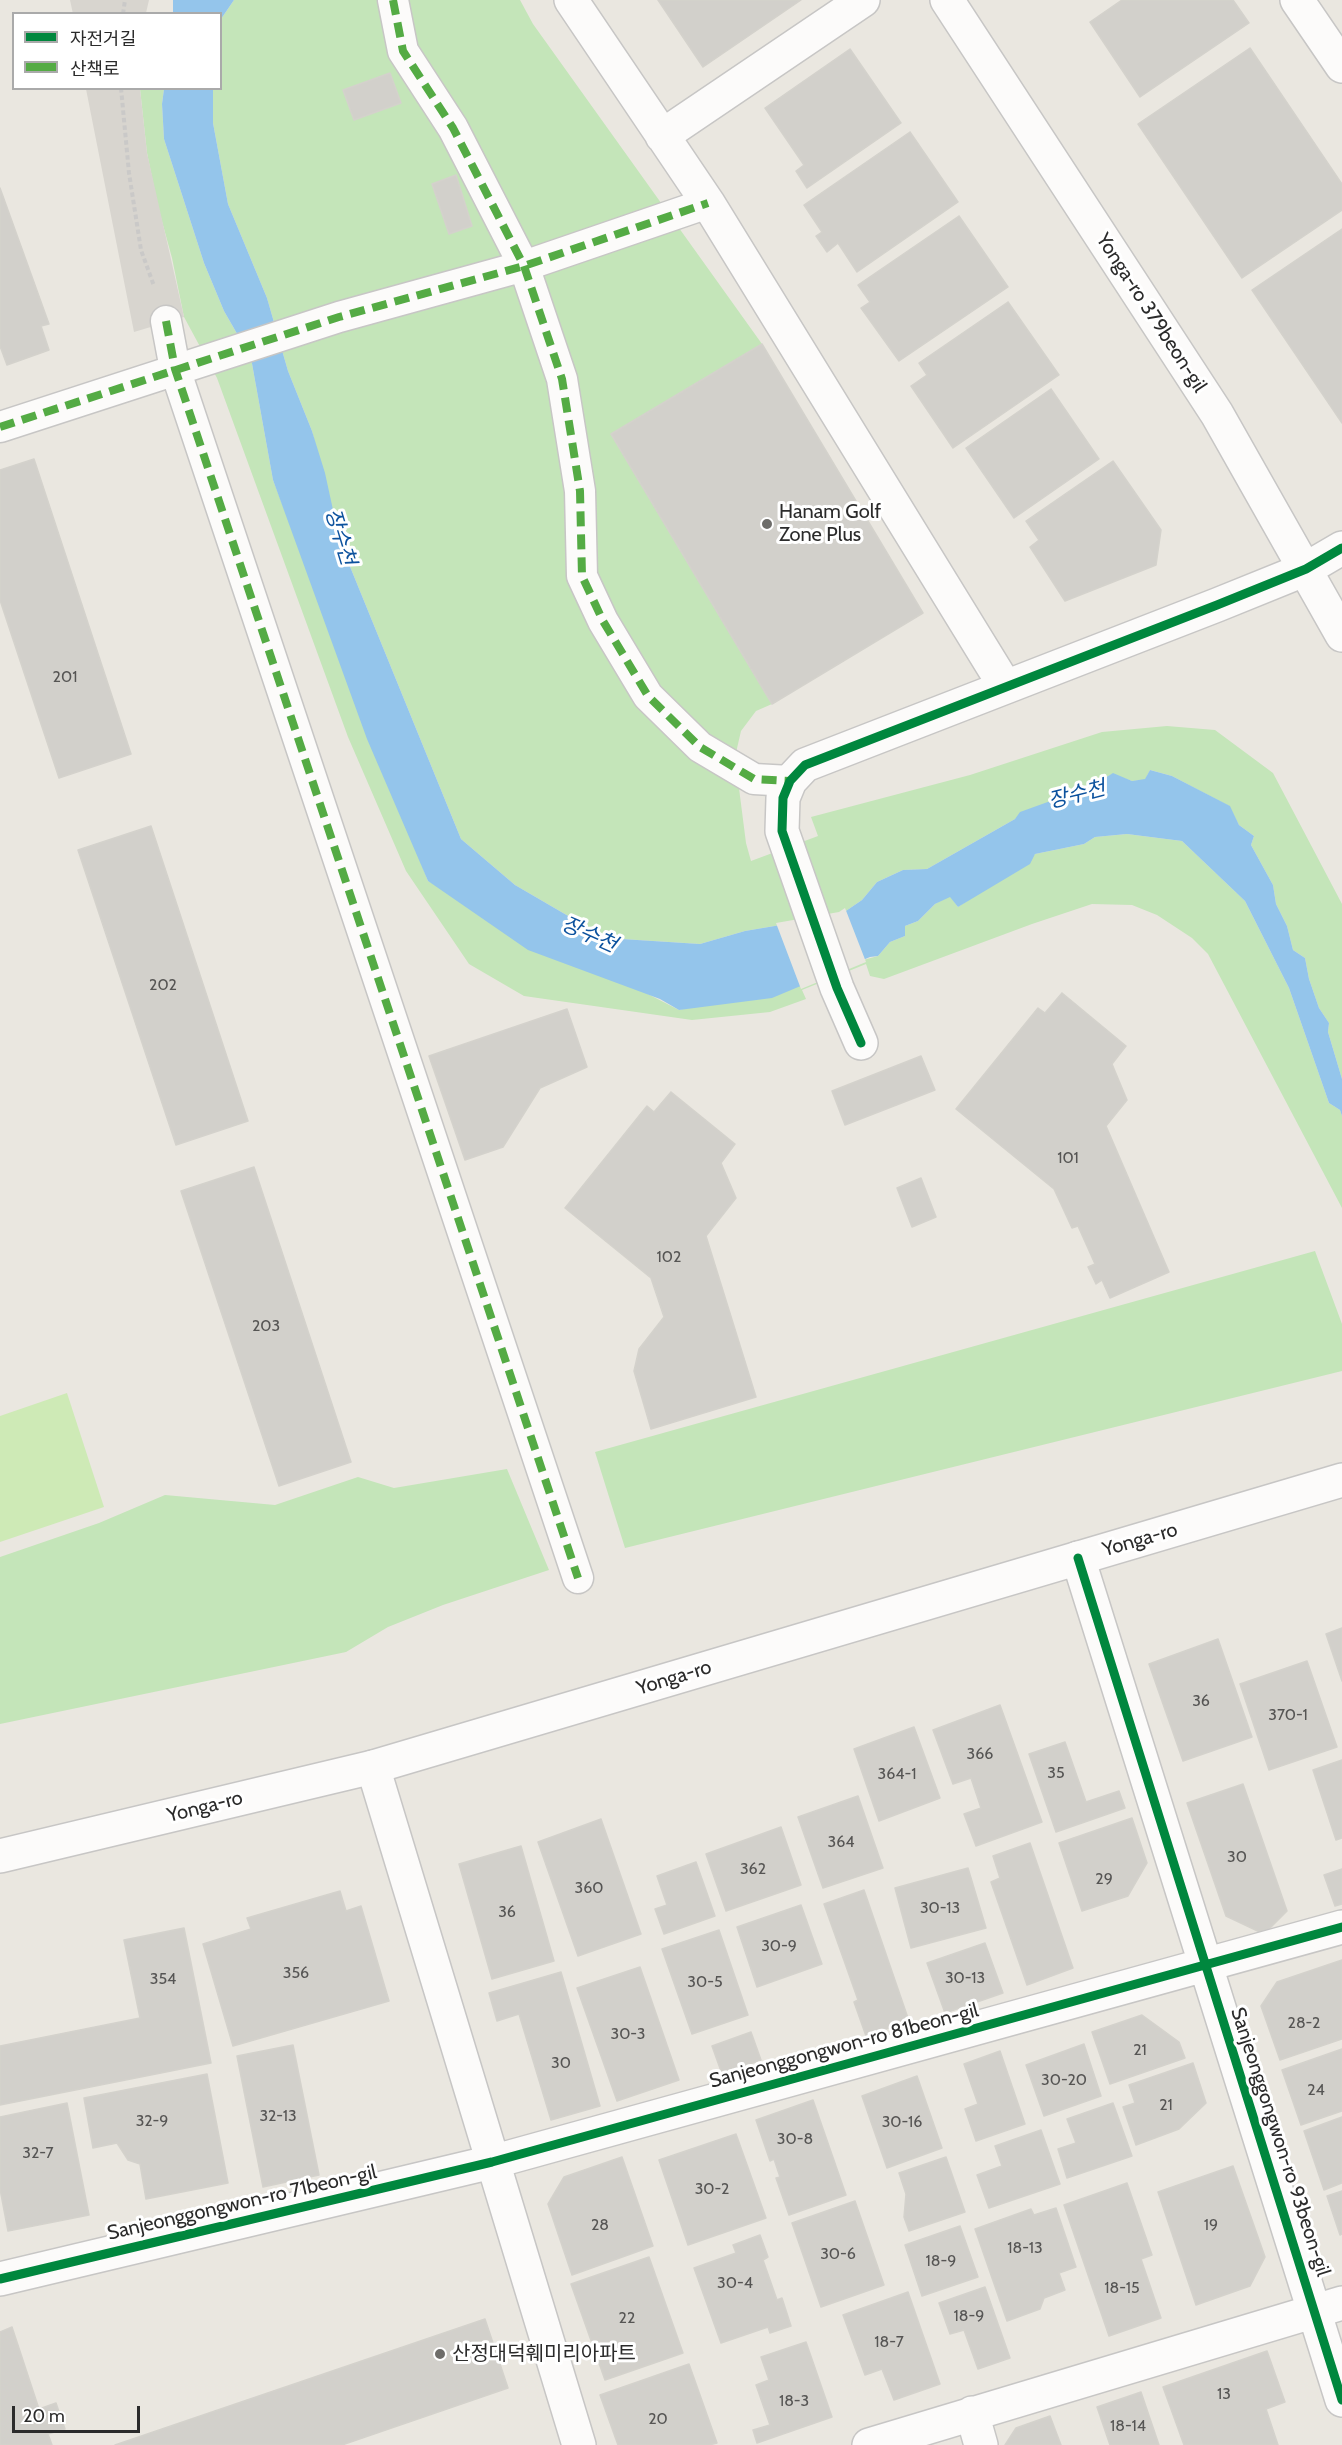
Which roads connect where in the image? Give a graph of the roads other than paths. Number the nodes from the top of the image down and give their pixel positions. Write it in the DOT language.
graph roads {
  1 [pos="393,0"];
  2 [pos="571,0"];
  3 [pos="863,0"];
  4 [pos="947,0"];
  5 [pos="1297,0"];
  6 [pos="1342,66"];
  7 [pos="662,136"];
  8 [pos="708,203"];
  9 [pos="524,266"];
  10 [pos="166,321"];
  11 [pos="182,367"];
  12 [pos="0,427"];
  13 [pos="1342,548"];
  14 [pos="1306,569"];
  15 [pos="1342,635"];
  16 [pos="1005,686"];
  17 [pos="790,781"];
  18 [pos="861,1043"];
  19 [pos="1342,1480"];
  20 [pos="1078,1558"];
  21 [pos="578,1578"];
  22 [pos="373,1767"];
  23 [pos="0,1856"];
  24 [pos="1342,1927"];
  25 [pos="1205,1964"];
  26 [pos="492,2162"];
  27 [pos="0,2279"];
  28 [pos="1328,2307"];
  29 [pos="1342,2400"];
  30 [pos="972,2413"];
  31 [pos="579,2445"];
  32 [pos="869,2445"];
  33 [pos="981,2445"];
  1 -- 9 [label="street"];
  2 -- 7 [label="street"];
  3 -- 7 [label="street"];
  4 -- 14 [label="street, Yonga-ro 379beon-gil"];
  5 -- 6 [label="street"];
  7 -- 8 [label="street"];
  8 -- 9 [label="street"];
  8 -- 16 [label="street"];
  9 -- 11 [label="street"];
  9 -- 17 [label="street"];
  10 -- 11 [label="street"];
  11 -- 12 [label="street"];
  11 -- 21 [label="street"];
  13 -- 14 [label="street"];
  14 -- 15 [label="street, Yonga-ro 379beon-gil"];
  14 -- 16 [label="street"];
  16 -- 17 [label="street"];
  17 -- 18 [label="street"];
  19 -- 20 [label="street, Yonga-ro"];
  20 -- 22 [label="street, Yonga-ro"];
  20 -- 25 [label="street, Sanjeonggongwon-ro 93beon-gil"];
  22 -- 23 [label="street, Yonga-ro"];
  22 -- 26 [label="street"];
  24 -- 25 [label="street"];
  25 -- 26 [label="street, Sanjeonggongwon-ro 81beon-gil"];
  25 -- 28 [label="street, Sanjeonggongwon-ro 93beon-gil"];
  26 -- 27 [label="street, Sanjeonggongwon-ro 71beon-gil"];
  26 -- 31 [label="street"];
  28 -- 29 [label="street, Sanjeonggongwon-ro 93beon-gil"];
  28 -- 30 [label="street"];
  30 -- 32 [label="street"];
  30 -- 33 [label="street"];
}
